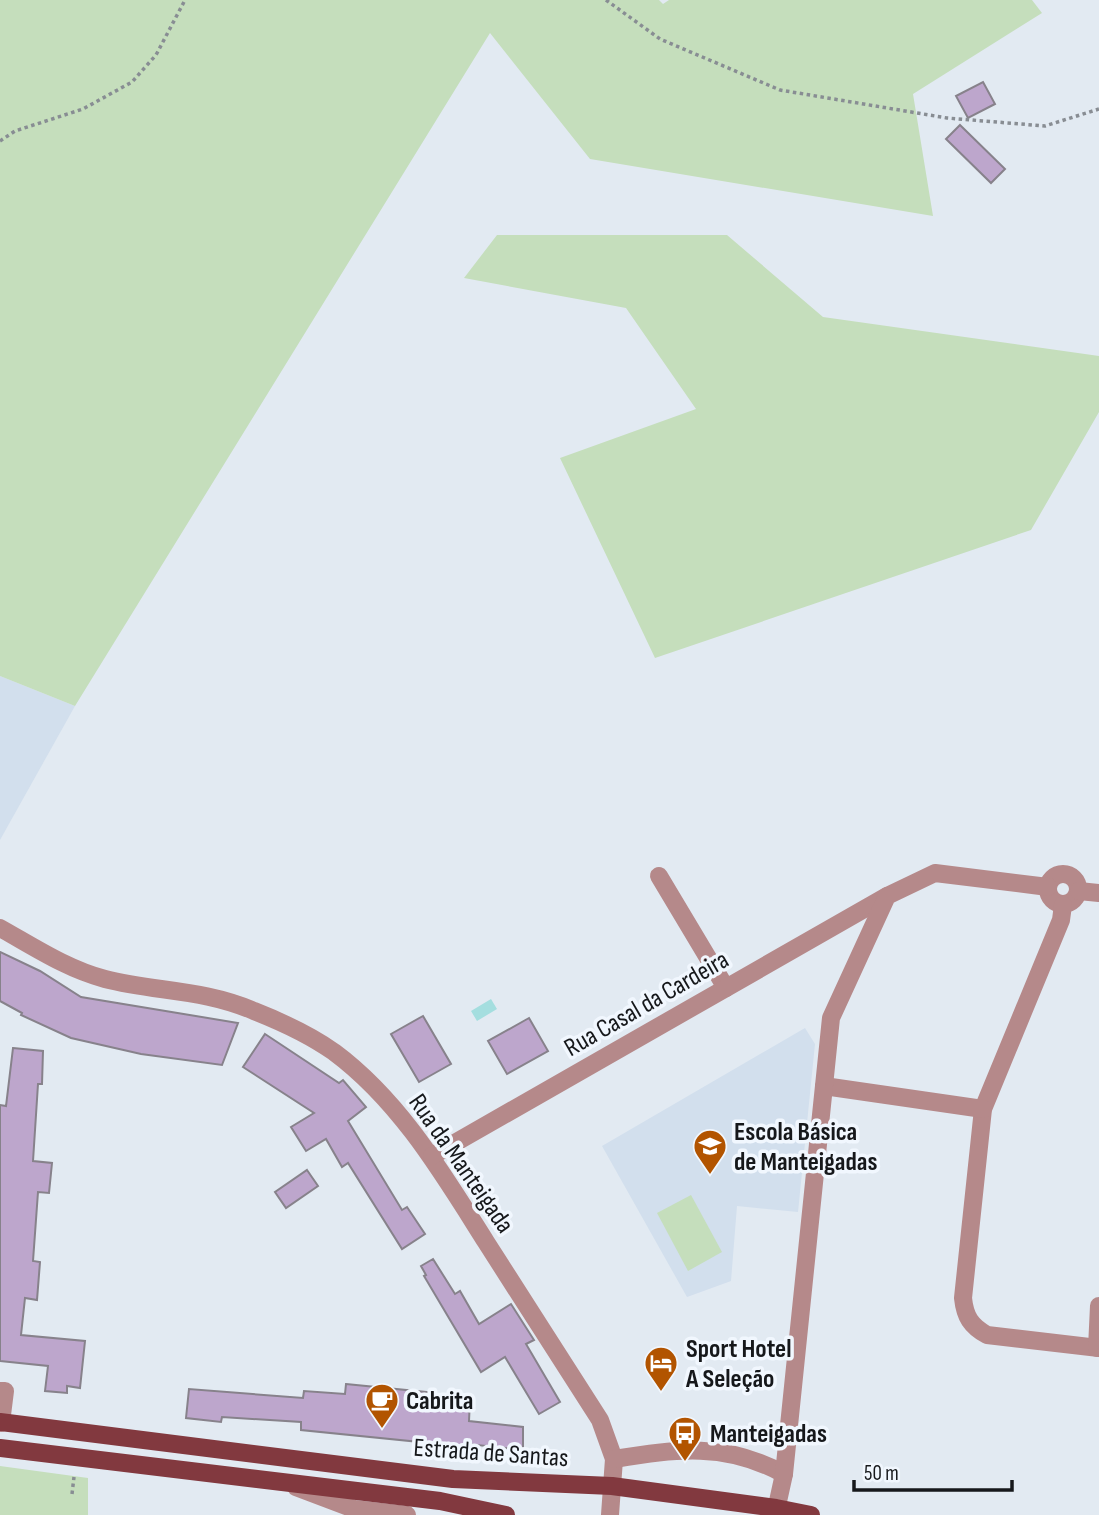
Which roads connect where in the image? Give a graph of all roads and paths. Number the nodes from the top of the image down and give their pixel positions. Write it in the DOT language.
graph roads {
  1 [pos="185,0"];
  2 [pos="606,0"];
  3 [pos="1099,109"];
  4 [pos="0,141"];
  5 [pos="659,876"];
  6 [pos="1048,887"];
  7 [pos="1079,891"];
  8 [pos="1099,893"];
  9 [pos="887,896"];
  10 [pos="1063,905"];
  11 [pos="0,928"];
  12 [pos="726,988"];
  13 [pos="824,1086"];
  14 [pos="983,1109"];
  15 [pos="432,1156"];
  16 [pos="1099,1306"];
  17 [pos="1098,1348"];
  18 [pos="0,1391"];
  19 [pos="1,1422"];
  20 [pos="0,1448"];
  21 [pos="614,1459"];
  22 [pos="783,1474"];
  23 [pos="279,1481"];
  24 [pos="612,1486"];
  25 [pos="775,1511"];
  26 [pos="499,1513"];
  27 [pos="407,1515"];
  28 [pos="463,1515"];
  29 [pos="610,1515"];
  30 [pos="811,1515"];
  1 -- 4 [label="path"];
  2 -- 3 [label="path"];
  5 -- 12 [label="street"];
  6 -- 7 [label="street"];
  6 -- 9 [label="street, Rua Casal da Cardeira"];
  6 -- 10 [label="street"];
  7 -- 8 [label="street"];
  7 -- 10 [label="street"];
  9 -- 12 [label="street, Rua Casal da Cardeira"];
  9 -- 13 [label="street"];
  10 -- 14 [label="street"];
  11 -- 15 [label="street, Rua da Manteigada"];
  12 -- 15 [label="street, Rua Casal da Cardeira"];
  13 -- 14 [label="street"];
  13 -- 22 [label="street"];
  14 -- 17 [label="street"];
  15 -- 21 [label="street, Rua da Manteigada"];
  16 -- 17 [label="street"];
  18 -- 19 [label="street"];
  19 -- 24 [label="main road, Estrada de Santas"];
  20 -- 23 [label="main road, Estrada de Santas"];
  21 -- 22 [label="street"];
  21 -- 24 [label="street, Rua da Manteigada"];
  22 -- 25 [label="street"];
  23 -- 26 [label="main road, Estrada de Santas"];
  23 -- 27 [label="street"];
  24 -- 25 [label="main road, Estrada de Santas"];
  24 -- 29 [label="street, Rua da Manteigada"];
  25 -- 30 [label="main road, Estrada de Santas"];
  26 -- 28 [label="street"];
}
